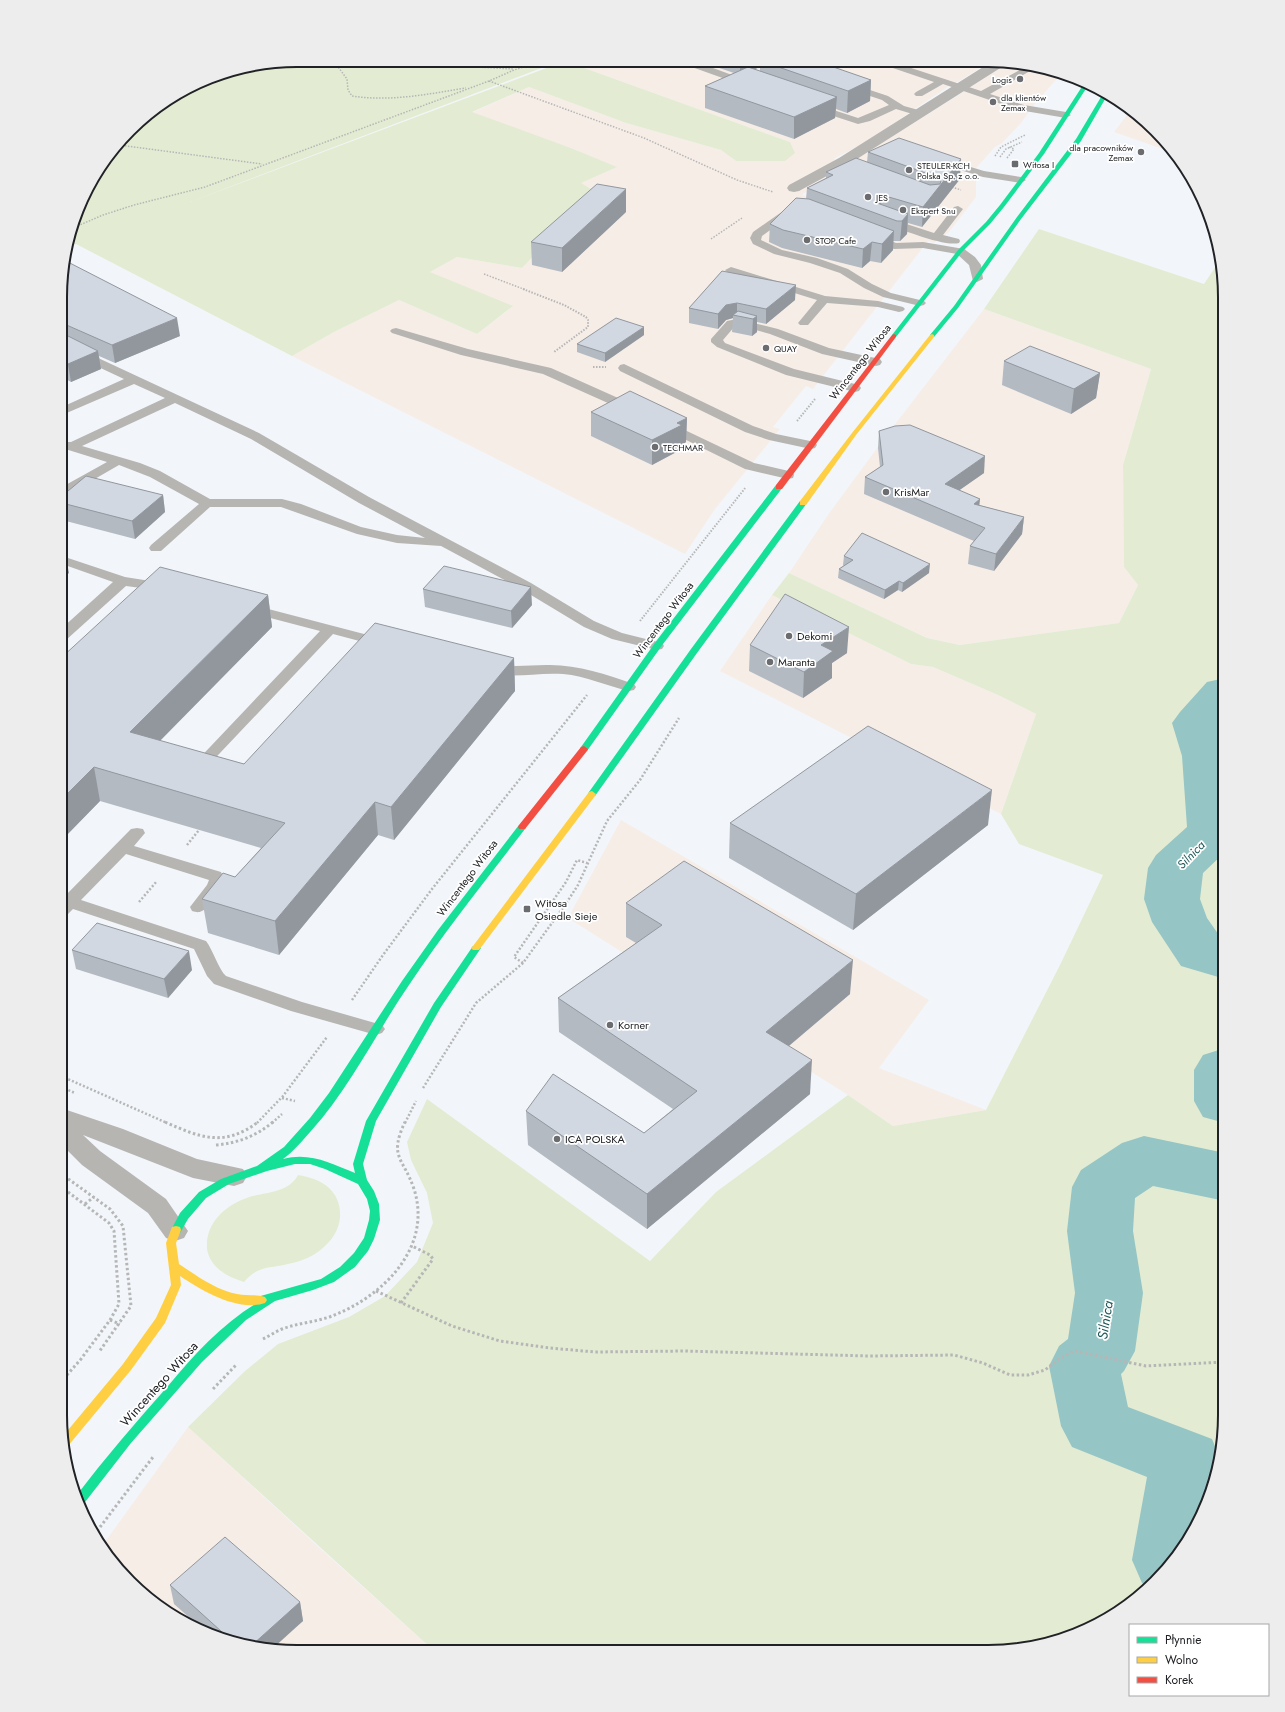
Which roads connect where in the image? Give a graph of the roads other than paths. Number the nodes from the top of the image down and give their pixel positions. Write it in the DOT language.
graph roads {
  1 [pos="700,67"];
  2 [pos="899,67"];
  3 [pos="992,67"];
  4 [pos="1026,70"];
  5 [pos="836,81"];
  6 [pos="942,81"];
  7 [pos="960,86"];
  8 [pos="757,87"];
  9 [pos="1084,88"];
  10 [pos="919,94"];
  11 [pos="982,94"];
  12 [pos="1103,98"];
  13 [pos="806,104"];
  14 [pos="896,105"];
  15 [pos="919,113"];
  16 [pos="1066,115"];
  17 [pos="878,139"];
  18 [pos="891,144"];
  19 [pos="933,158"];
  20 [pos="1021,180"];
  21 [pos="794,188"];
  22 [pos="958,209"];
  23 [pos="800,210"];
  24 [pos="880,219"];
  25 [pos="866,235"];
  26 [pos="936,237"];
  27 [pos="964,247"];
  28 [pos="731,270"];
  29 [pos="977,279"];
  30 [pos="824,299"];
  31 [pos="917,308"];
  32 [pos="804,323"];
  33 [pos="396,331"];
  34 [pos="72,350"];
  35 [pos="876,362"];
  36 [pos="624,368"];
  37 [pos="134,379"];
  38 [pos="855,388"];
  39 [pos="176,398"];
  40 [pos="67,409"];
  41 [pos="643,414"];
  42 [pos="657,421"];
  43 [pos="67,445"];
  44 [pos="67,445"];
  45 [pos="811,445"];
  46 [pos="118,461"];
  47 [pos="788,475"];
  48 [pos="67,489"];
  49 [pos="207,503"];
  50 [pos="443,543"];
  51 [pos="156,548"];
  52 [pos="67,562"];
  53 [pos="123,581"];
  54 [pos="176,590"];
  55 [pos="233,604"];
  56 [pos="330,629"];
  57 [pos="67,632"];
  58 [pos="657,646"];
  59 [pos="398,647"];
  60 [pos="479,667"];
  61 [pos="629,687"];
  62 [pos="197,769"];
  63 [pos="137,833"];
  64 [pos="123,848"];
  65 [pos="67,904"];
  66 [pos="67,907"];
  67 [pos="198,907"];
  68 [pos="376,1028"];
  69 [pos="67,1119"];
  70 [pos="67,1135"];
  71 [pos="259,1170"];
  72 [pos="234,1176"];
  73 [pos="362,1180"];
  74 [pos="175,1231"];
  75 [pos="175,1267"];
  76 [pos="273,1299"];
  77 [pos="68,1438"];
  78 [pos="82,1497"];
  1 -- 8 [label="lane"];
  2 -- 6 [label="lane"];
  3 -- 7 [label="street"];
  4 -- 11 [label="lane"];
  5 -- 14 [label="lane"];
  6 -- 7 [label="lane"];
  6 -- 10 [label="lane"];
  7 -- 11 [label="lane"];
  7 -- 15 [label="street"];
  9 -- 16 [label="main road, Wincentego Witosa"];
  11 -- 16 [label="lane"];
  12 -- 29 [label="main road"];
  13 -- 14 [label="lane"];
  14 -- 15 [label="lane"];
  15 -- 17 [label="street"];
  16 -- 20 [label="main road, Wincentego Witosa"];
  17 -- 18 [label="lane"];
  17 -- 21 [label="street"];
  19 -- 20 [label="lane"];
  20 -- 27 [label="main road, Wincentego Witosa"];
  22 -- 26 [label="lane"];
  23 -- 31 [label="lane"];
  24 -- 26 [label="lane"];
  25 -- 27 [label="lane"];
  26 -- 27 [label="lane"];
  27 -- 29 [label="lane"];
  27 -- 31 [label="main road, Wincentego Witosa"];
  28 -- 30 [label="lane"];
  29 -- 73 [label="main road"];
  30 -- 31 [label="lane"];
  30 -- 32 [label="lane"];
  31 -- 35 [label="main road, Wincentego Witosa"];
  33 -- 41 [label="lane"];
  34 -- 37 [label="lane"];
  35 -- 38 [label="main road, Wincentego Witosa"];
  35 -- 38 [label="lane"];
  36 -- 45 [label="lane"];
  37 -- 39 [label="lane"];
  37 -- 40 [label="lane"];
  38 -- 45 [label="main road, Wincentego Witosa"];
  39 -- 43 [label="lane"];
  39 -- 50 [label="lane"];
  42 -- 47 [label="lane"];
  44 -- 46 [label="lane"];
  45 -- 47 [label="main road, Wincentego Witosa"];
  46 -- 48 [label="lane"];
  46 -- 49 [label="lane"];
  47 -- 58 [label="main road, Wincentego Witosa"];
  49 -- 50 [label="lane"];
  49 -- 51 [label="lane"];
  50 -- 58 [label="lane"];
  52 -- 53 [label="lane"];
  53 -- 54 [label="lane"];
  53 -- 57 [label="lane"];
  55 -- 56 [label="lane"];
  56 -- 59 [label="lane"];
  56 -- 62 [label="lane"];
  58 -- 61 [label="main road, Wincentego Witosa"];
  60 -- 61 [label="lane"];
  61 -- 68 [label="main road, Wincentego Witosa"];
  63 -- 64 [label="lane"];
  64 -- 65 [label="lane"];
  64 -- 67 [label="lane"];
  66 -- 68 [label="lane"];
  68 -- 71 [label="main road, Wincentego Witosa"];
  69 -- 72 [label="street"];
  70 -- 74 [label="street"];
  71 -- 72 [label="main road"];
  71 -- 73 [label="main road"];
  72 -- 74 [label="main road"];
  73 -- 76 [label="main road"];
  74 -- 75 [label="main road"];
  75 -- 76 [label="main road"];
  75 -- 77 [label="main road"];
  76 -- 78 [label="main road, Wincentego Witosa"];
}
